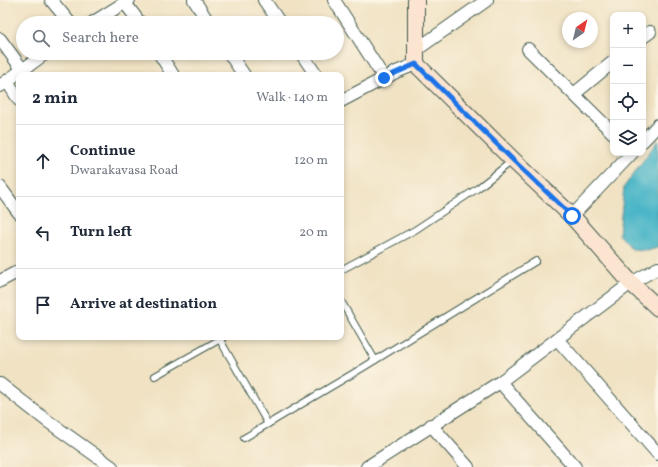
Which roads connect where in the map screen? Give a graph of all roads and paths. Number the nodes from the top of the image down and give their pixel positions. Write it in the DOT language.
graph roads {
  1 [pos="51,0"];
  2 [pos="194,0"];
  3 [pos="264,0"];
  4 [pos="334,0"];
  5 [pos="416,0"];
  6 [pos="487,0"];
  7 [pos="127,2"];
  8 [pos="64,16"];
  9 [pos="104,16"];
  10 [pos="136,16"];
  11 [pos="204,16"];
  12 [pos="275,16"];
  13 [pos="0,39"];
  14 [pos="528,49"];
  15 [pos="416,57"];
  16 [pos="36,60"];
  17 [pos="163,60"];
  18 [pos="234,60"];
  19 [pos="306,60"];
  20 [pos="610,64"];
  21 [pos="22,69"];
  22 [pos="18,72"];
  23 [pos="171,72"];
  24 [pos="242,72"];
  25 [pos="314,72"];
  26 [pos="16,73"];
  27 [pos="384,78"];
  28 [pos="3,83"];
  29 [pos="574,94"];
  30 [pos="16,97"];
  31 [pos="344,99"];
  32 [pos="658,125"];
  33 [pos="610,131"];
  34 [pos="646,138"];
  35 [pos="629,156"];
  36 [pos="513,160"];
  37 [pos="0,187"];
  38 [pos="16,209"];
  39 [pos="572,216"];
  40 [pos="536,261"];
  41 [pos="344,268"];
  42 [pos="658,268"];
  43 [pos="16,273"];
  44 [pos="0,281"];
  45 [pos="631,283"];
  46 [pos="344,306"];
  47 [pos="658,308"];
  48 [pos="557,338"];
  49 [pos="218,340"];
  50 [pos="223,340"];
  51 [pos="375,360"];
  52 [pos="155,376"];
  53 [pos="500,382"];
  54 [pos="0,384"];
  55 [pos="268,424"];
  56 [pos="431,425"];
  57 [pos="244,438"];
  58 [pos="658,454"];
  59 [pos="112,467"];
  60 [pos="367,467"];
  61 [pos="468,467"];
  62 [pos="575,467"];
  1 -- 8 [label="street"];
  2 -- 11 [label="street"];
  3 -- 12 [label="street"];
  4 -- 27 [label="street"];
  5 -- 15 [label="street"];
  6 -- 15 [label="street"];
  7 -- 9 [label="street"];
  7 -- 10 [label="street"];
  13 -- 21 [label="street"];
  14 -- 29 [label="street"];
  15 -- 27 [label="street"];
  15 -- 36 [label="street"];
  16 -- 21 [label="street"];
  17 -- 23 [label="street"];
  18 -- 24 [label="street"];
  19 -- 25 [label="street"];
  20 -- 29 [label="street"];
  21 -- 22 [label="street"];
  26 -- 28 [label="street"];
  27 -- 31 [label="street"];
  28 -- 30 [label="street"];
  29 -- 33 [label="street"];
  32 -- 34 [label="street"];
  35 -- 39 [label="street"];
  36 -- 39 [label="street"];
  36 -- 41 [label="lane"];
  37 -- 38 [label="street"];
  39 -- 45 [label="street"];
  40 -- 51 [label="lane"];
  42 -- 45 [label="street"];
  43 -- 44 [label="street"];
  45 -- 47 [label="street"];
  45 -- 48 [label="street"];
  46 -- 51 [label="lane"];
  48 -- 53 [label="street"];
  48 -- 58 [label="street"];
  49 -- 52 [label="lane"];
  50 -- 55 [label="lane"];
  51 -- 55 [label="lane"];
  53 -- 56 [label="street"];
  53 -- 62 [label="street"];
  54 -- 59 [label="street"];
  55 -- 57 [label="lane"];
  56 -- 60 [label="street"];
  56 -- 61 [label="street"];
}
